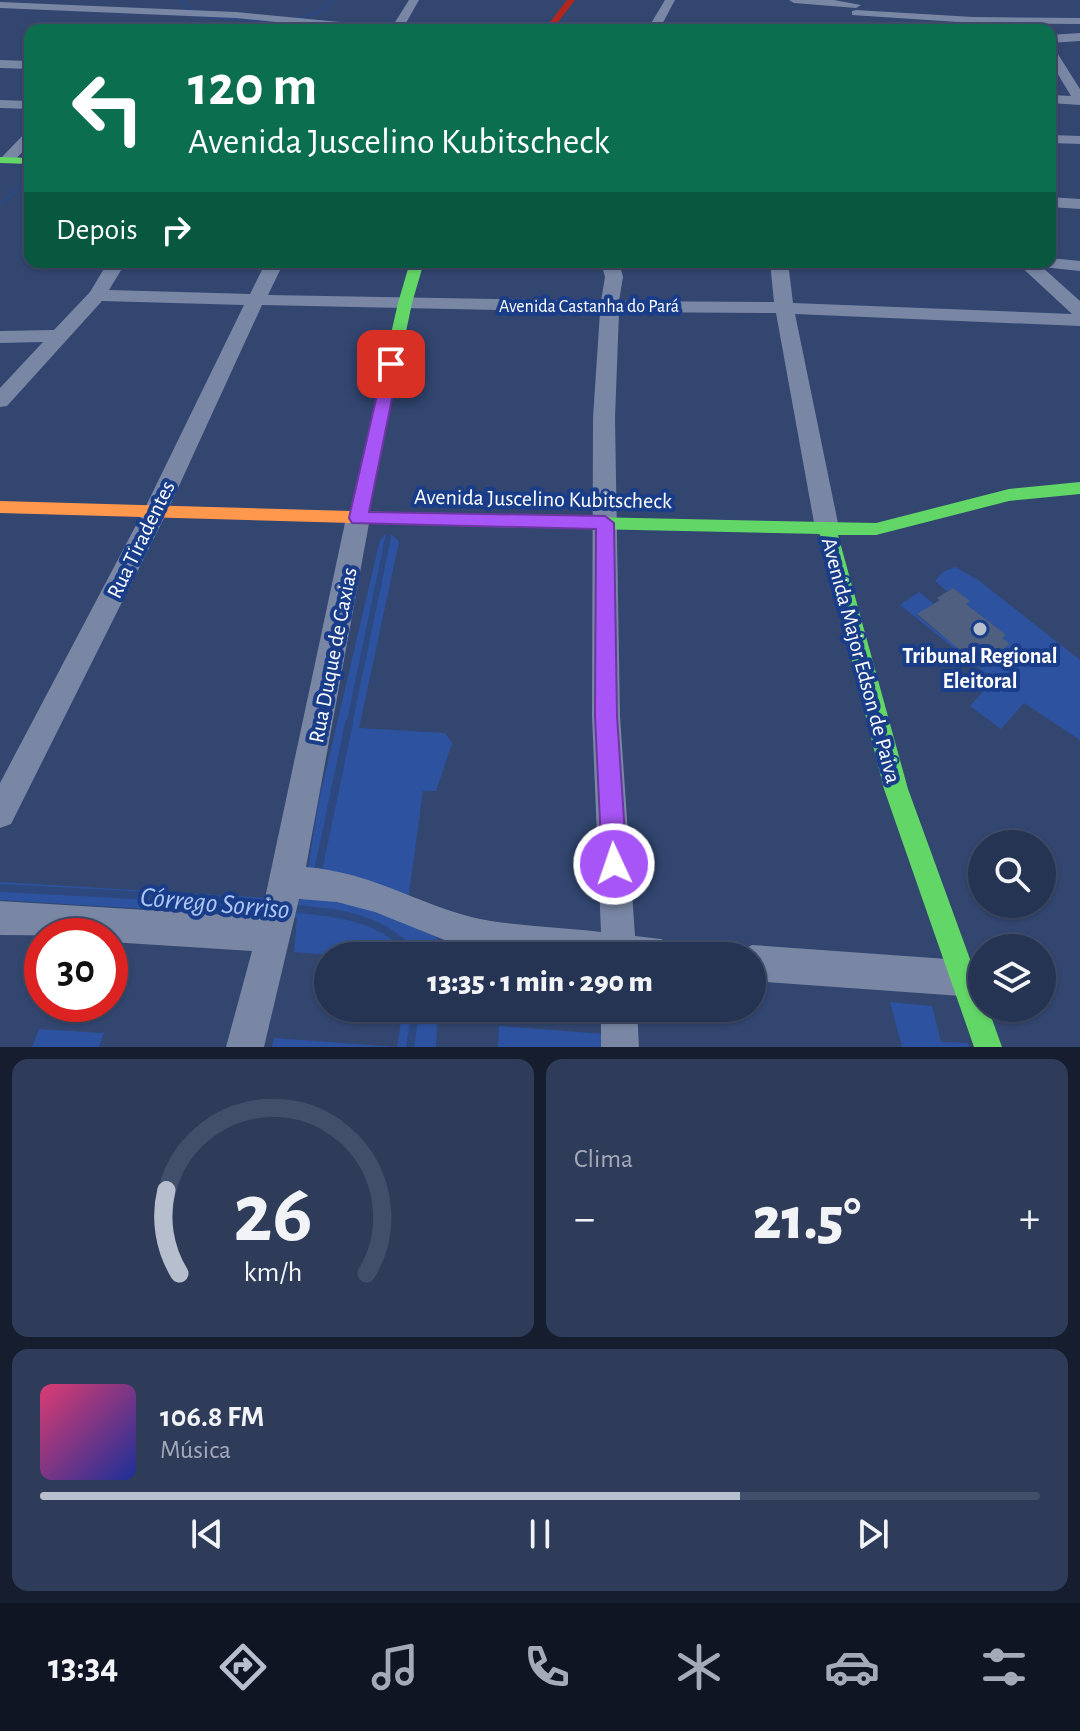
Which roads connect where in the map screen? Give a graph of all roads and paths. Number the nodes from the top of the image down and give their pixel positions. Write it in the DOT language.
graph roads {
  1 [pos="38,0"];
  2 [pos="133,0"];
  3 [pos="414,0"];
  4 [pos="571,0"];
  5 [pos="670,0"];
  6 [pos="794,0"];
  7 [pos="0,5"];
  8 [pos="856,6"];
  9 [pos="25,7"];
  10 [pos="118,16"];
  11 [pos="0,20"];
  12 [pos="1029,21"];
  13 [pos="1080,21"];
  14 [pos="320,24"];
  15 [pos="398,24"];
  16 [pos="553,24"];
  17 [pos="656,24"];
  18 [pos="1080,37"];
  19 [pos="1056,39"];
  20 [pos="0,64"];
  21 [pos="24,65"];
  22 [pos="1056,65"];
  23 [pos="1080,66"];
  24 [pos="1056,68"];
  25 [pos="1056,99"];
  26 [pos="1080,100"];
  27 [pos="0,104"];
  28 [pos="24,105"];
  29 [pos="1056,139"];
  30 [pos="1080,140"];
  31 [pos="24,142"];
  32 [pos="4,160"];
  33 [pos="24,161"];
  34 [pos="1056,202"];
  35 [pos="1080,204"];
  36 [pos="1056,264"];
  37 [pos="1080,266"];
  38 [pos="113,268"];
  39 [pos="272,268"];
  40 [pos="415,268"];
  41 [pos="612,268"];
  42 [pos="780,268"];
  43 [pos="1032,268"];
  44 [pos="97,295"];
  45 [pos="255,299"];
  46 [pos="405,303"];
  47 [pos="609,305"];
  48 [pos="784,308"];
  49 [pos="1080,311"];
  50 [pos="1080,320"];
  51 [pos="58,336"];
  52 [pos="0,337"];
  53 [pos="0,401"];
  54 [pos="1080,488"];
  55 [pos="0,507"];
  56 [pos="155,512"];
  57 [pos="358,518"];
  58 [pos="605,523"];
  59 [pos="827,528"];
  60 [pos="0,814"];
  61 [pos="280,908"];
  62 [pos="0,918"];
  63 [pos="531,942"];
  64 [pos="618,942"];
  65 [pos="766,964"];
  66 [pos="961,978"];
  67 [pos="619,1022"];
  68 [pos="245,1047"];
  69 [pos="620,1047"];
  70 [pos="988,1047"];
  1 -- 9 [label="street"];
  2 -- 10 [label="street"];
  3 -- 15 [label="street"];
  4 -- 16 [label="street"];
  5 -- 17 [label="street"];
  6 -- 8 [label="street"];
  7 -- 9 [label="street"];
  8 -- 12 [label="street"];
  9 -- 10 [label="street"];
  9 -- 11 [label="street"];
  10 -- 14 [label="street"];
  12 -- 13 [label="street"];
  18 -- 19 [label="street"];
  20 -- 21 [label="street"];
  22 -- 23 [label="street"];
  24 -- 26 [label="street"];
  25 -- 26 [label="street"];
  27 -- 28 [label="street"];
  29 -- 30 [label="street"];
  31 -- 32 [label="street"];
  32 -- 33 [label="street"];
  34 -- 35 [label="street"];
  36 -- 37 [label="street"];
  38 -- 44 [label="street"];
  39 -- 45 [label="street, Rua Tiradentes"];
  40 -- 46 [label="street, Rua Duque de Caxias"];
  41 -- 47 [label="street"];
  42 -- 48 [label="street, Avenida Major Edson de Paiva"];
  43 -- 49 [label="street"];
  44 -- 45 [label="street, Avenida Castanha do Pará"];
  44 -- 51 [label="street"];
  45 -- 46 [label="street, Avenida Castanha do Pará"];
  45 -- 56 [label="street, Rua Tiradentes"];
  46 -- 47 [label="street, Avenida Castanha do Pará"];
  46 -- 57 [label="street, Rua Duque de Caxias"];
  47 -- 48 [label="street, Avenida Castanha do Pará"];
  47 -- 58 [label="street"];
  48 -- 50 [label="street, Avenida Castanha do Pará"];
  48 -- 59 [label="street, Avenida Major Edson de Paiva"];
  51 -- 52 [label="street"];
  51 -- 53 [label="street"];
  54 -- 59 [label="street, Avenida Juscelino Kubitscheck"];
  55 -- 56 [label="street, Avenida Juscelino Kubitscheck"];
  56 -- 57 [label="street, Avenida Juscelino Kubitscheck"];
  56 -- 60 [label="street, Rua Tiradentes"];
  57 -- 58 [label="street, Avenida Juscelino Kubitscheck"];
  57 -- 61 [label="street, Rua Duque de Caxias"];
  58 -- 59 [label="street, Avenida Juscelino Kubitscheck"];
  58 -- 64 [label="street"];
  59 -- 66 [label="street, Avenida Major Edson de Paiva"];
  61 -- 62 [label="street"];
  61 -- 63 [label="street"];
  61 -- 68 [label="street, Rua Duque de Caxias"];
  65 -- 66 [label="street"];
  66 -- 70 [label="street, Avenida Major Edson de Paiva"];
  67 -- 69 [label="street"];
}
